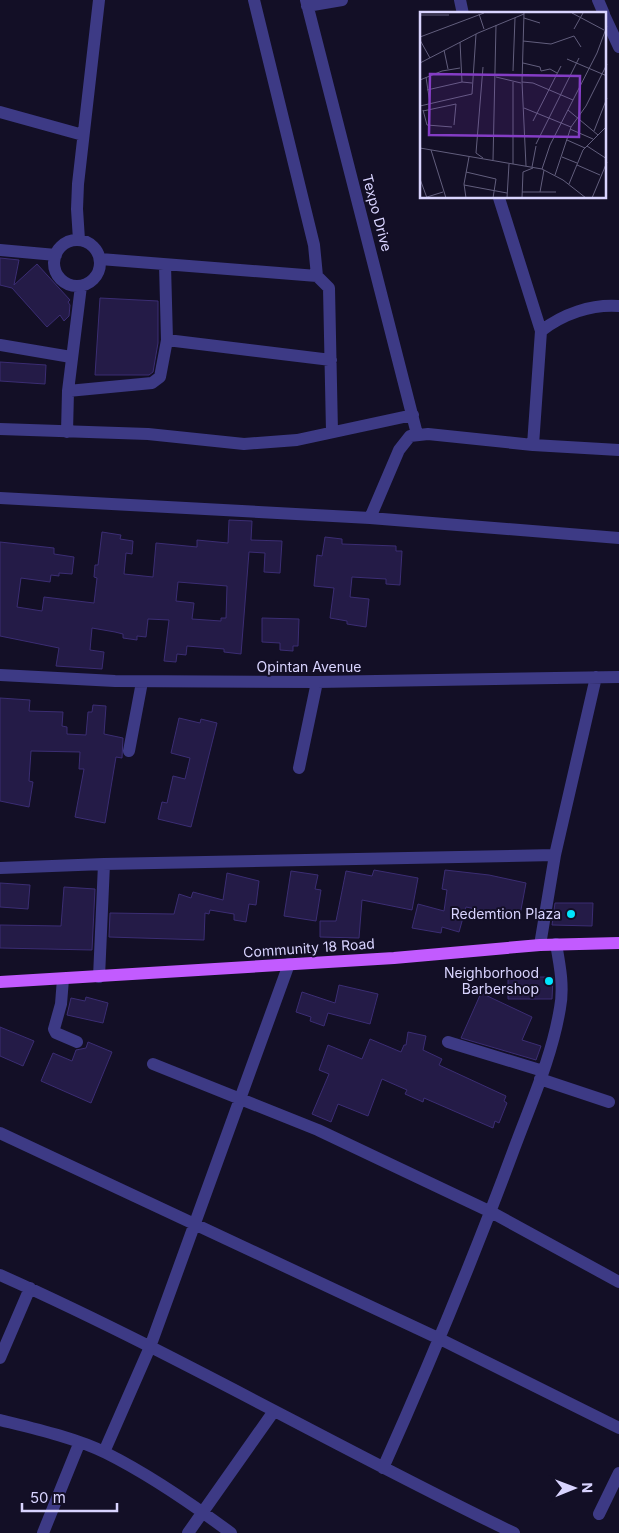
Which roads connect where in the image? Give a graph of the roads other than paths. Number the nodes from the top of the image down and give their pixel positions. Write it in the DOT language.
graph roads {
  1 [pos="99,0"];
  2 [pos="254,0"];
  3 [pos="342,0"];
  4 [pos="598,0"];
  5 [pos="306,3"];
  6 [pos="604,12"];
  7 [pos="606,17"];
  8 [pos="619,47"];
  9 [pos="0,112"];
  10 [pos="83,135"];
  11 [pos="499,199"];
  12 [pos="79,240"];
  13 [pos="0,250"];
  14 [pos="56,255"];
  15 [pos="100,259"];
  16 [pos="165,265"];
  17 [pos="317,276"];
  18 [pos="81,286"];
  19 [pos="619,306"];
  20 [pos="542,331"];
  21 [pos="167,340"];
  22 [pos="0,345"];
  23 [pos="71,358"];
  24 [pos="331,360"];
  25 [pos="68,390"];
  26 [pos="414,415"];
  27 [pos="0,428"];
  28 [pos="67,432"];
  29 [pos="332,432"];
  30 [pos="417,434"];
  31 [pos="532,445"];
  32 [pos="619,450"];
  33 [pos="0,498"];
  34 [pos="370,518"];
  35 [pos="619,538"];
  36 [pos="0,675"];
  37 [pos="596,677"];
  38 [pos="619,677"];
  39 [pos="142,682"];
  40 [pos="318,682"];
  41 [pos="129,751"];
  42 [pos="299,768"];
  43 [pos="555,855"];
  44 [pos="104,864"];
  45 [pos="0,868"];
  46 [pos="619,943"];
  47 [pos="556,944"];
  48 [pos="540,945"];
  49 [pos="289,964"];
  50 [pos="99,976"];
  51 [pos="63,979"];
  52 [pos="0,982"];
  53 [pos="77,1042"];
  54 [pos="448,1042"];
  55 [pos="152,1064"];
  56 [pos="541,1075"];
  57 [pos="242,1098"];
  58 [pos="610,1102"];
  59 [pos="0,1133"];
  60 [pos="491,1212"];
  61 [pos="196,1224"];
  62 [pos="0,1275"];
  63 [pos="619,1282"];
  64 [pos="30,1288"];
  65 [pos="440,1340"];
  66 [pos="150,1347"];
  67 [pos="0,1358"];
  68 [pos="274,1412"];
  69 [pos="0,1420"];
  70 [pos="619,1428"];
  71 [pos="79,1444"];
  72 [pos="104,1452"];
  73 [pos="383,1468"];
  74 [pos="619,1474"];
  75 [pos="202,1512"];
  76 [pos="599,1514"];
  77 [pos="43,1533"];
  78 [pos="188,1533"];
  79 [pos="231,1533"];
  80 [pos="514,1533"];
  1 -- 10 [label="street"];
  2 -- 17 [label="street"];
  3 -- 5 [label="street"];
  4 -- 6 [label="street"];
  5 -- 26 [label="street, Texpo Drive"];
  7 -- 8 [label="street"];
  9 -- 10 [label="street"];
  10 -- 12 [label="street"];
  11 -- 20 [label="street"];
  12 -- 14 [label="street"];
  12 -- 15 [label="street"];
  13 -- 14 [label="street"];
  14 -- 18 [label="street"];
  15 -- 16 [label="street"];
  15 -- 18 [label="street"];
  16 -- 17 [label="street"];
  16 -- 21 [label="street"];
  17 -- 24 [label="street"];
  18 -- 23 [label="street"];
  19 -- 20 [label="street"];
  20 -- 31 [label="street"];
  21 -- 24 [label="street"];
  21 -- 25 [label="street"];
  22 -- 23 [label="street"];
  23 -- 25 [label="street"];
  24 -- 29 [label="street"];
  25 -- 28 [label="street"];
  26 -- 29 [label="street"];
  26 -- 30 [label="street, Texpo Drive"];
  27 -- 28 [label="street"];
  28 -- 29 [label="street"];
  30 -- 31 [label="street"];
  30 -- 34 [label="street"];
  31 -- 32 [label="street"];
  33 -- 34 [label="street"];
  34 -- 35 [label="street"];
  36 -- 39 [label="street, Opintan Avenue"];
  37 -- 38 [label="street, Opintan Avenue"];
  37 -- 40 [label="street, Opintan Avenue"];
  37 -- 43 [label="street"];
  39 -- 40 [label="street, Opintan Avenue"];
  39 -- 41 [label="street"];
  40 -- 42 [label="street"];
  43 -- 44 [label="street"];
  43 -- 48 [label="street"];
  44 -- 45 [label="street"];
  44 -- 50 [label="street"];
  46 -- 47 [label="main road, Community 18 Road"];
  47 -- 48 [label="main road, Community 18 Road"];
  47 -- 56 [label="street"];
  48 -- 49 [label="main road, Community 18 Road"];
  49 -- 50 [label="main road, Community 18 Road"];
  49 -- 57 [label="street"];
  50 -- 51 [label="main road, Community 18 Road"];
  51 -- 52 [label="main road, Community 18 Road"];
  51 -- 53 [label="street"];
  54 -- 56 [label="street"];
  55 -- 57 [label="street"];
  56 -- 58 [label="street"];
  56 -- 60 [label="street"];
  57 -- 60 [label="street"];
  57 -- 61 [label="street"];
  59 -- 61 [label="street"];
  60 -- 63 [label="street"];
  60 -- 65 [label="street"];
  61 -- 65 [label="street"];
  61 -- 66 [label="street"];
  62 -- 64 [label="street"];
  64 -- 66 [label="street"];
  64 -- 67 [label="street"];
  65 -- 70 [label="street"];
  65 -- 73 [label="street"];
  66 -- 68 [label="street"];
  66 -- 72 [label="street"];
  68 -- 73 [label="street"];
  68 -- 75 [label="street"];
  69 -- 71 [label="street"];
  71 -- 72 [label="street"];
  71 -- 77 [label="street"];
  72 -- 75 [label="street"];
  73 -- 80 [label="street"];
  74 -- 76 [label="street"];
  75 -- 78 [label="street"];
  75 -- 79 [label="street"];
}
